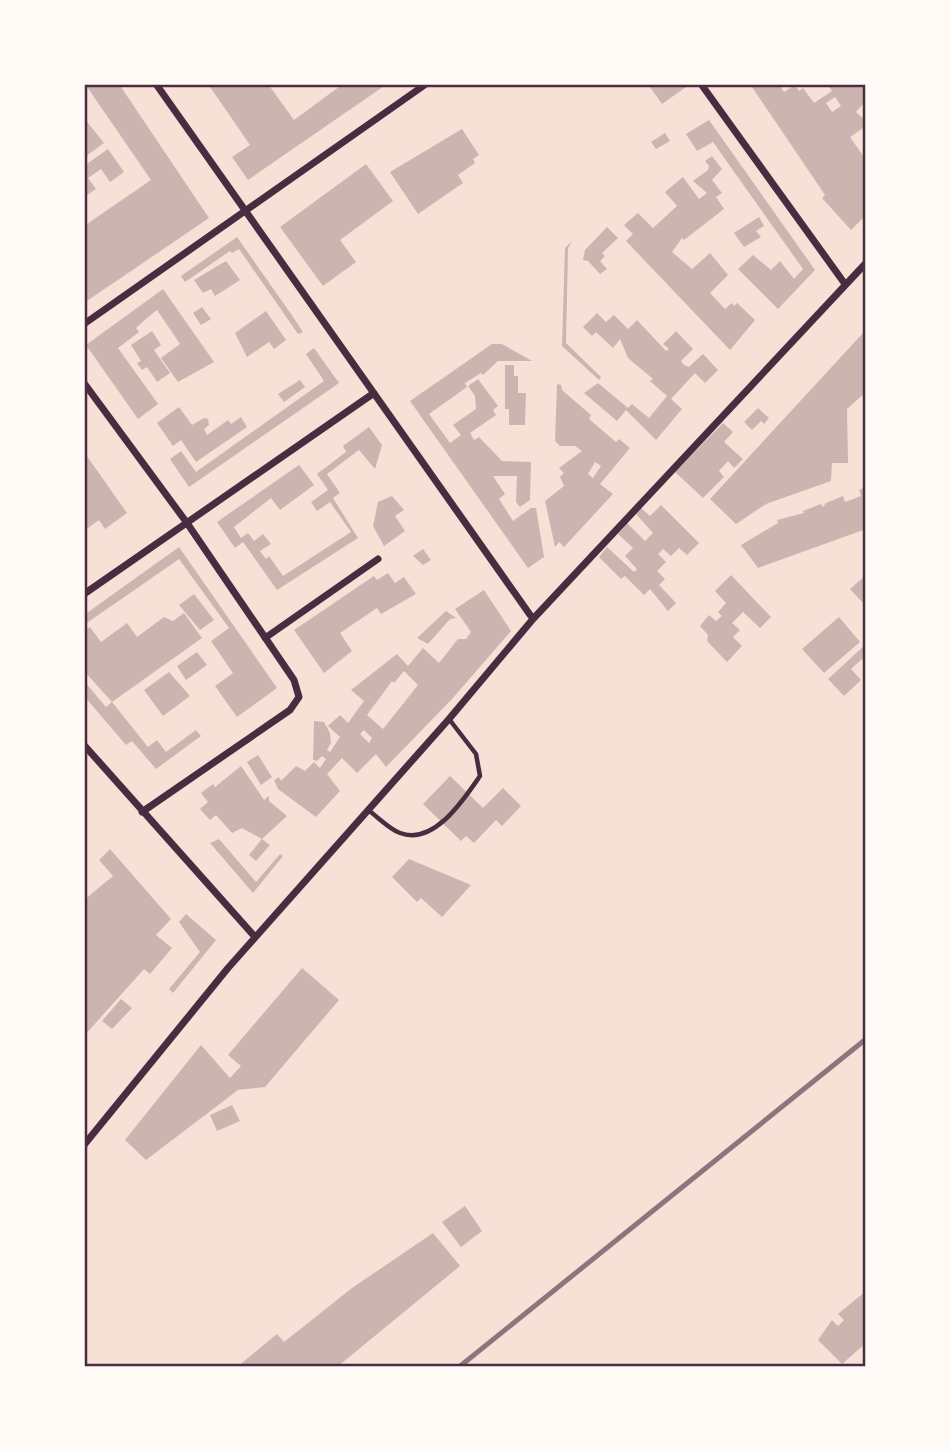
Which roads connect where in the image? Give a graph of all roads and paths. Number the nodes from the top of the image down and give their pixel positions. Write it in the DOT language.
graph roads {
  1 [pos="156,84"];
  2 [pos="426,84"];
  3 [pos="701,84"];
  4 [pos="246,212"];
  5 [pos="866,263"];
  6 [pos="845,284"];
  7 [pos="84,324"];
  8 [pos="84,383"];
  9 [pos="374,393"];
  10 [pos="187,523"];
  11 [pos="378,559"];
  12 [pos="84,594"];
  13 [pos="533,620"];
  14 [pos="265,638"];
  15 [pos="449,719"];
  16 [pos="84,745"];
  17 [pos="368,810"];
  18 [pos="142,812"];
  19 [pos="255,937"];
  20 [pos="84,1145"];
  1 -- 4 [label="street"];
  2 -- 4 [label="street"];
  3 -- 6 [label="street"];
  4 -- 7 [label="street"];
  4 -- 9 [label="street"];
  5 -- 6 [label="street"];
  6 -- 13 [label="street"];
  8 -- 10 [label="street"];
  9 -- 10 [label="street"];
  9 -- 13 [label="street"];
  10 -- 12 [label="street"];
  10 -- 14 [label="street"];
  11 -- 14 [label="street"];
  13 -- 15 [label="street"];
  14 -- 18 [label="street"];
  15 -- 17 [label="street"];
  15 -- 17 [label="lane"];
  16 -- 18 [label="street"];
  17 -- 19 [label="street"];
  18 -- 19 [label="street"];
  19 -- 20 [label="street"];
}
